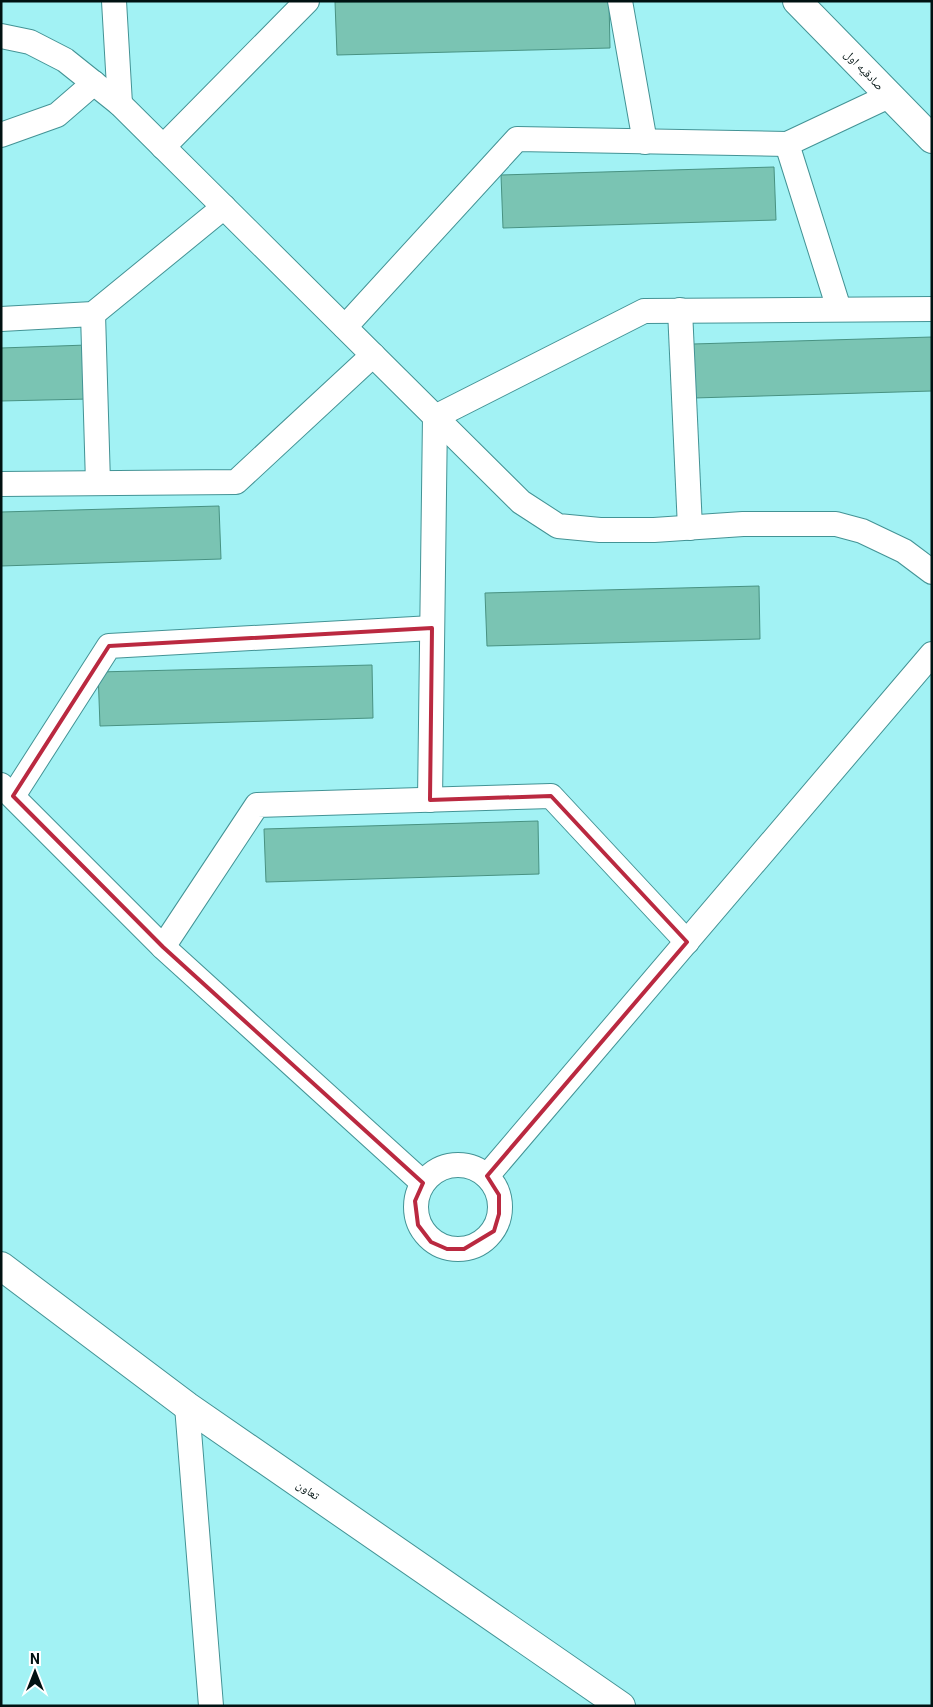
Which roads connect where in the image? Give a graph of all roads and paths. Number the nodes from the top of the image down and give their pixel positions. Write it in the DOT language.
graph roads {
  1 [pos="114,1"];
  2 [pos="307,1"];
  3 [pos="620,1"];
  4 [pos="797,1"];
  5 [pos="1,36"];
  6 [pos="94,83"];
  7 [pos="889,96"];
  8 [pos="120,104"];
  9 [pos="1,136"];
  10 [pos="932,139"];
  11 [pos="645,142"];
  12 [pos="787,144"];
  13 [pos="162,146"];
  14 [pos="224,207"];
  15 [pos="839,309"];
  16 [pos="932,309"];
  17 [pos="680,310"];
  18 [pos="93,314"];
  19 [pos="1,319"];
  20 [pos="345,327"];
  21 [pos="373,355"];
  22 [pos="435,417"];
  23 [pos="98,483"];
  24 [pos="1,484"];
  25 [pos="690,528"];
  26 [pos="932,572"];
  27 [pos="432,628"];
  28 [pos="932,654"];
  29 [pos="7,791"];
  30 [pos="430,800"];
  31 [pos="687,942"];
  32 [pos="163,947"];
  33 [pos="487,1176"];
  34 [pos="423,1183"];
  35 [pos="1,1266"];
  36 [pos="187,1406"];
  37 [pos="211,1706"];
  38 [pos="622,1706"];
  1 -- 8 [label="street"];
  2 -- 13 [label="street"];
  3 -- 11 [label="street"];
  4 -- 7 [label="street, صادقیه اول"];
  5 -- 6 [label="street"];
  6 -- 8 [label="street"];
  6 -- 9 [label="street"];
  7 -- 10 [label="street, صادقیه اول"];
  7 -- 12 [label="street"];
  8 -- 13 [label="street"];
  11 -- 12 [label="street"];
  11 -- 20 [label="street"];
  12 -- 15 [label="street"];
  13 -- 14 [label="street"];
  14 -- 18 [label="street"];
  14 -- 20 [label="street"];
  15 -- 16 [label="street"];
  15 -- 17 [label="street"];
  17 -- 22 [label="street"];
  17 -- 25 [label="street"];
  18 -- 19 [label="street"];
  18 -- 23 [label="street"];
  20 -- 21 [label="street"];
  21 -- 22 [label="street"];
  21 -- 23 [label="street"];
  22 -- 25 [label="street"];
  22 -- 27 [label="street"];
  23 -- 24 [label="street"];
  25 -- 26 [label="street"];
  27 -- 29 [label="street"];
  27 -- 30 [label="street"];
  28 -- 31 [label="street"];
  29 -- 32 [label="street"];
  30 -- 31 [label="street"];
  30 -- 32 [label="street"];
  31 -- 33 [label="street"];
  32 -- 34 [label="street"];
  33 -- 34 [label="street"];
  33 -- 34 [label="street"];
  35 -- 36 [label="street, تعاون"];
  36 -- 37 [label="street"];
  36 -- 38 [label="street, تعاون"];
}
